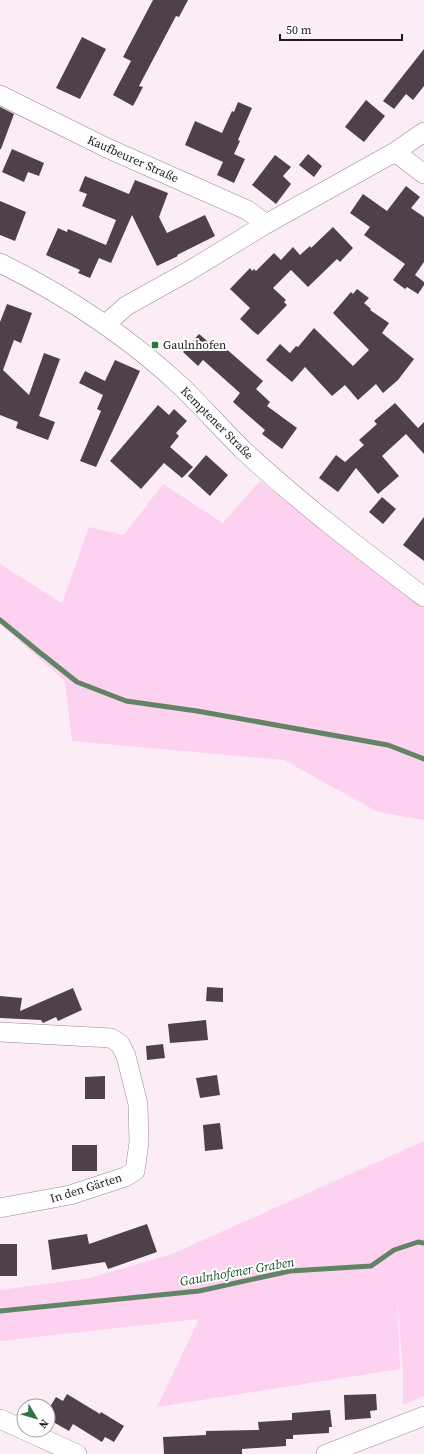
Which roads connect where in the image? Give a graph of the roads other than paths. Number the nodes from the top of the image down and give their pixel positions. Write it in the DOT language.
graph roads {
  1 [pos="0,95"];
  2 [pos="424,132"];
  3 [pos="395,152"];
  4 [pos="424,174"];
  5 [pos="266,224"];
  6 [pos="0,263"];
  7 [pos="105,325"];
  8 [pos="424,597"];
  9 [pos="0,1032"];
  10 [pos="0,1208"];
  11 [pos="424,1416"];
  12 [pos="0,1419"];
  13 [pos="16,1426"];
  14 [pos="42,1438"];
  15 [pos="77,1454"];
  16 [pos="326,1454"];
  1 -- 5 [label="street, Kaufbeurer Straße"];
  2 -- 3 [label="street"];
  3 -- 4 [label="street"];
  3 -- 5 [label="street"];
  5 -- 7 [label="street"];
  6 -- 7 [label="street, Kemptener Straße"];
  7 -- 8 [label="street, Kemptener Straße"];
  9 -- 10 [label="street, In den Gärten"];
  11 -- 16 [label="street"];
  12 -- 13 [label="street"];
  14 -- 15 [label="street"];
}
